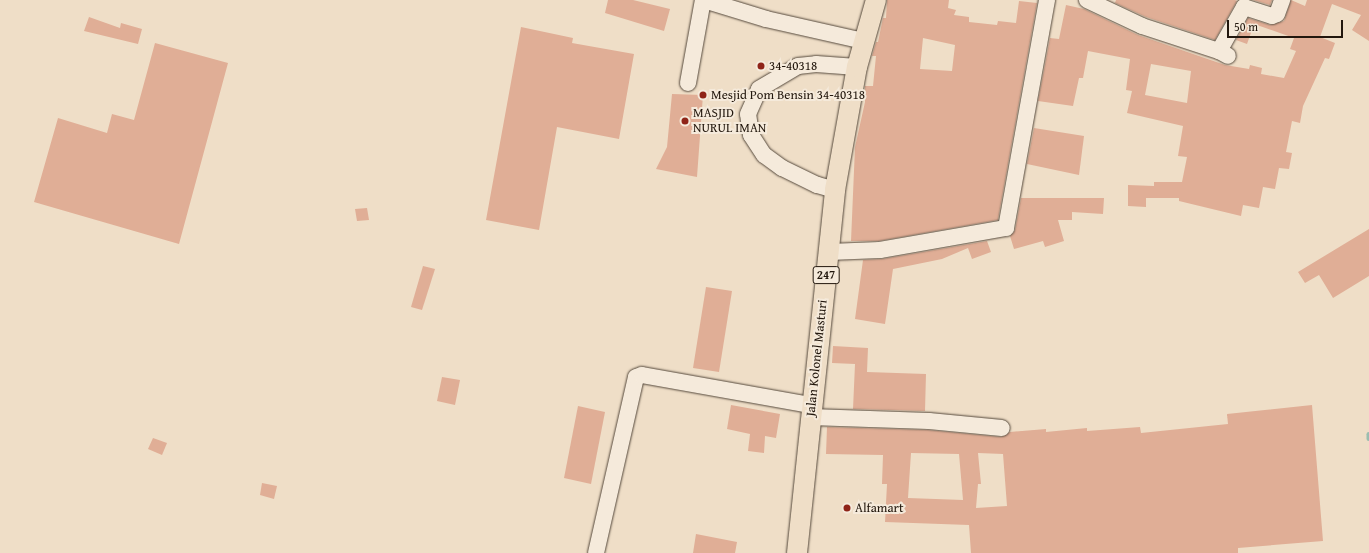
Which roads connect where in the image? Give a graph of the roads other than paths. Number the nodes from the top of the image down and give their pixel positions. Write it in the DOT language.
graph roads {
  1 [pos="703,0"];
  2 [pos="876,0"];
  3 [pos="1047,0"];
  4 [pos="1087,0"];
  5 [pos="1282,0"];
  6 [pos="864,42"];
  7 [pos="857,67"];
  8 [pos="688,83"];
  9 [pos="835,190"];
  10 [pos="829,252"];
  11 [pos="811,411"];
  12 [pos="1002,428"];
  13 [pos="596,553"];
  14 [pos="798,553"];
  1 -- 6 [label="street"];
  1 -- 8 [label="street"];
  2 -- 6 [label="main road, Jalan Kolonel Masturi / 247"];
  3 -- 10 [label="street"];
  4 -- 5 [label="street"];
  6 -- 7 [label="main road, Jalan Kolonel Masturi / 247"];
  7 -- 9 [label="main road, Jalan Kolonel Masturi / 247"];
  7 -- 9 [label="street"];
  9 -- 10 [label="main road, Jalan Kolonel Masturi / 247"];
  10 -- 11 [label="main road, Jalan Kolonel Masturi / 247"];
  11 -- 12 [label="street"];
  11 -- 13 [label="street"];
  11 -- 14 [label="main road, Jalan Kolonel Masturi / 247"];
}
